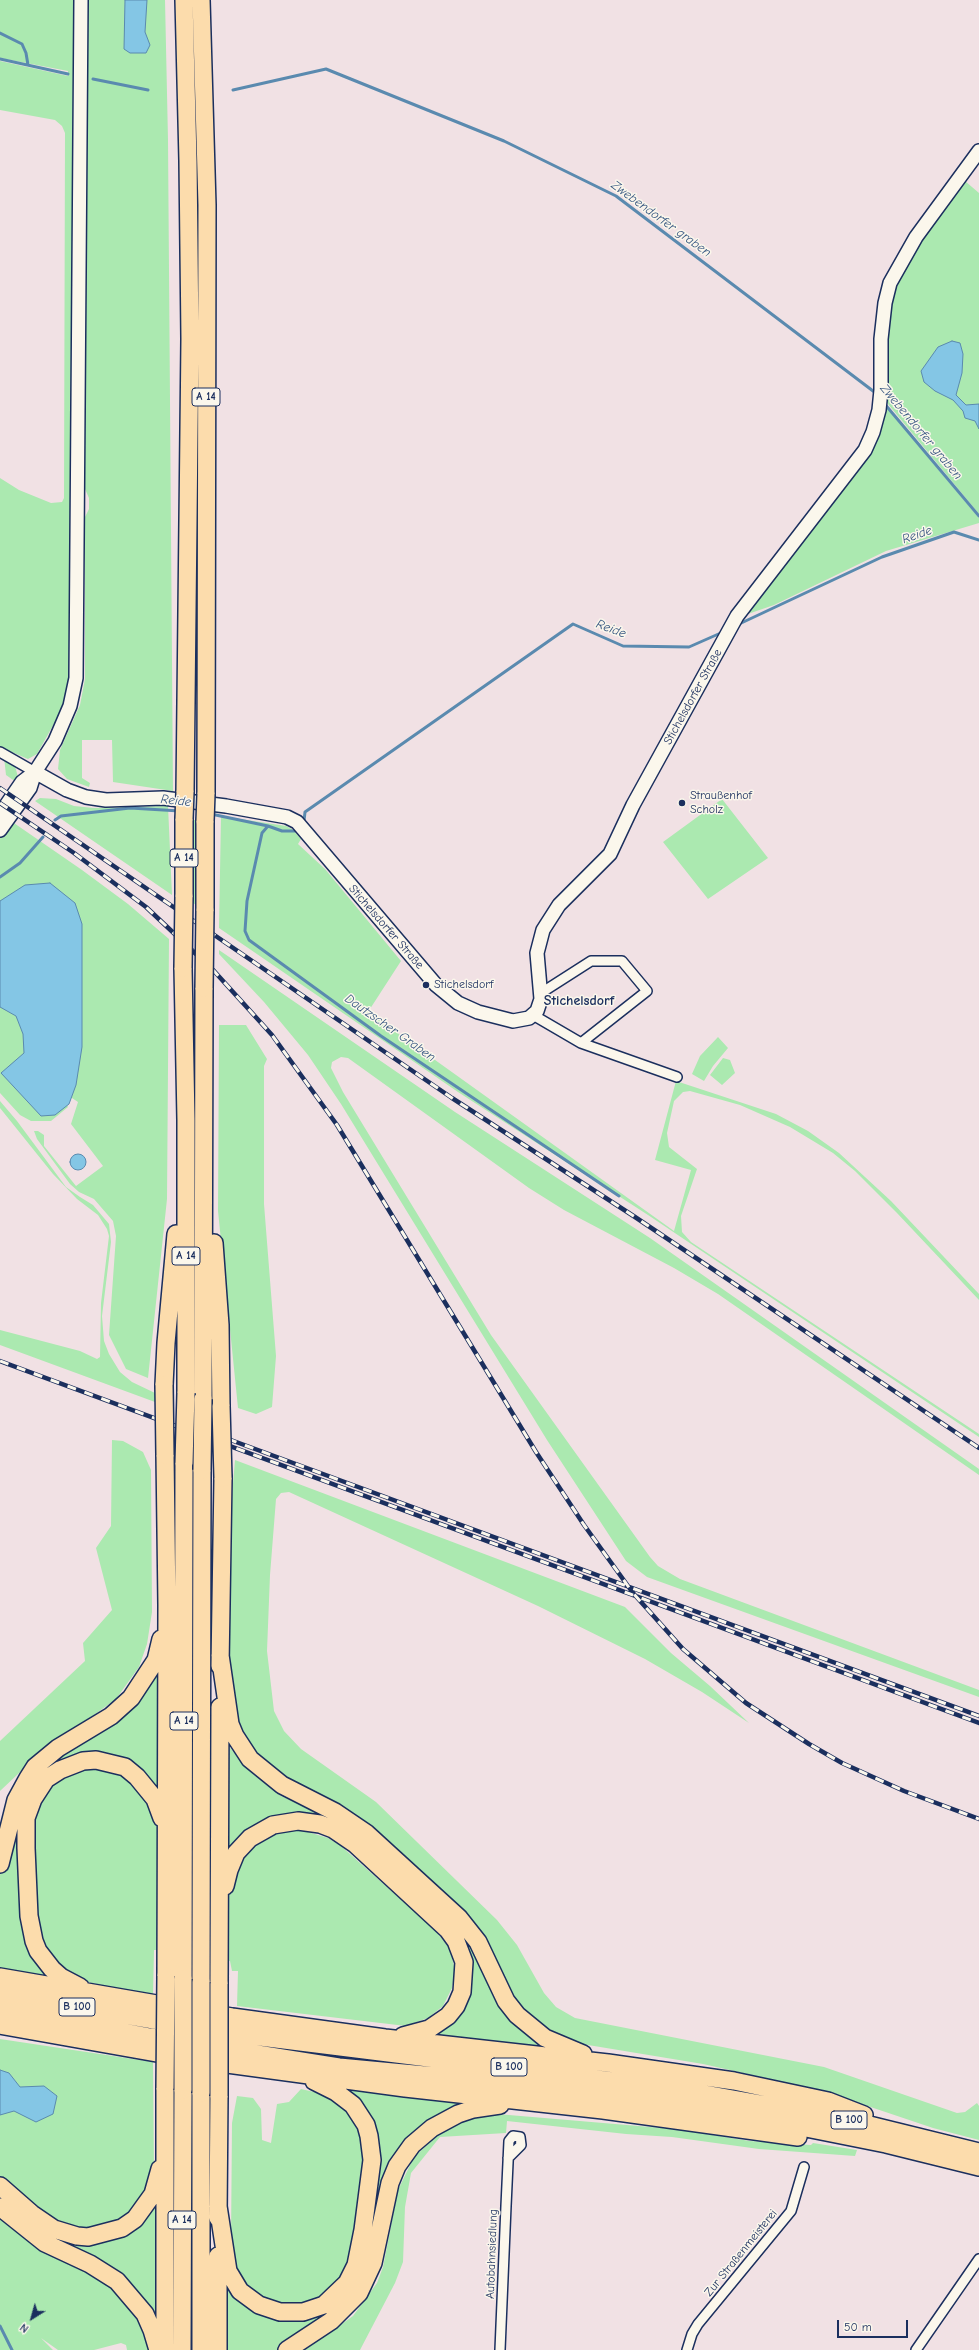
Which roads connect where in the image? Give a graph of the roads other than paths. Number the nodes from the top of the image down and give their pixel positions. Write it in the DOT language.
graph roads {
  1 [pos="81,0"];
  2 [pos="184,0"];
  3 [pos="201,0"];
  4 [pos="979,151"];
  5 [pos="0,752"];
  6 [pos="35,772"];
  7 [pos="0,814"];
  8 [pos="0,830"];
  9 [pos="541,993"];
  10 [pos="533,1015"];
  11 [pos="581,1043"];
  12 [pos="677,1077"];
  13 [pos="186,1120"];
  14 [pos="204,1177"];
  15 [pos="167,1605"];
  16 [pos="220,1655"];
  17 [pos="166,1845"];
  18 [pos="0,1864"];
  19 [pos="219,1912"];
  20 [pos="0,1977"];
  21 [pos="0,1994"];
  22 [pos="128,2000"];
  23 [pos="0,2009"];
  24 [pos="0,2025"];
  25 [pos="0,2030"];
  26 [pos="42,2033"];
  27 [pos="385,2038"];
  28 [pos="608,2063"];
  29 [pos="297,2074"];
  30 [pos="532,2102"];
  31 [pos="166,2124"];
  32 [pos="916,2136"];
  33 [pos="886,2144"];
  34 [pos="979,2152"];
  35 [pos="508,2158"];
  36 [pos="804,2167"];
  37 [pos="979,2167"];
  38 [pos="0,2186"];
  39 [pos="218,2206"];
  40 [pos="0,2207"];
  41 [pos="979,2259"];
  42 [pos="158,2350"];
  43 [pos="165,2350"];
  44 [pos="182,2350"];
  45 [pos="201,2350"];
  46 [pos="218,2350"];
  47 [pos="287,2350"];
  48 [pos="500,2350"];
  49 [pos="687,2350"];
  50 [pos="916,2350"];
  1 -- 6 [label="street"];
  2 -- 13 [label="highway, A 14, bridge"];
  3 -- 14 [label="highway, A 14, bridge"];
  4 -- 9 [label="street, Stichelsdorfer Straße"];
  5 -- 6 [label="street"];
  6 -- 7 [label="street"];
  6 -- 8 [label="street"];
  6 -- 10 [label="street, Stichelsdorfer Straße"];
  9 -- 10 [label="street, Stichelsdorfer Straße"];
  9 -- 11 [label="street"];
  10 -- 11 [label="street"];
  11 -- 12 [label="street"];
  13 -- 15 [label="highway, bridge"];
  13 -- 44 [label="highway, A 14, bridge"];
  14 -- 16 [label="highway, bridge"];
  14 -- 45 [label="highway, A 14, bridge"];
  15 -- 17 [label="highway"];
  15 -- 18 [label="highway"];
  16 -- 19 [label="highway"];
  16 -- 28 [label="highway"];
  17 -- 22 [label="highway"];
  17 -- 31 [label="highway, bridge"];
  19 -- 27 [label="highway"];
  19 -- 39 [label="highway, bridge"];
  20 -- 22 [label="highway"];
  21 -- 32 [label="highway, B 100"];
  22 -- 27 [label="highway"];
  23 -- 33 [label="highway, B 100"];
  24 -- 26 [label="highway"];
  25 -- 26 [label="highway"];
  26 -- 29 [label="highway"];
  27 -- 28 [label="highway"];
  28 -- 32 [label="highway"];
  29 -- 30 [label="highway"];
  29 -- 39 [label="highway"];
  30 -- 33 [label="highway"];
  30 -- 47 [label="highway"];
  31 -- 38 [label="highway"];
  31 -- 43 [label="highway"];
  32 -- 34 [label="highway, B 100"];
  33 -- 37 [label="highway, B 100"];
  35 -- 48 [label="street, Autobahnsiedlung"];
  36 -- 49 [label="street, Zur Straßenmeisterei"];
  39 -- 46 [label="highway"];
  40 -- 42 [label="highway"];
  41 -- 50 [label="street"];
}
